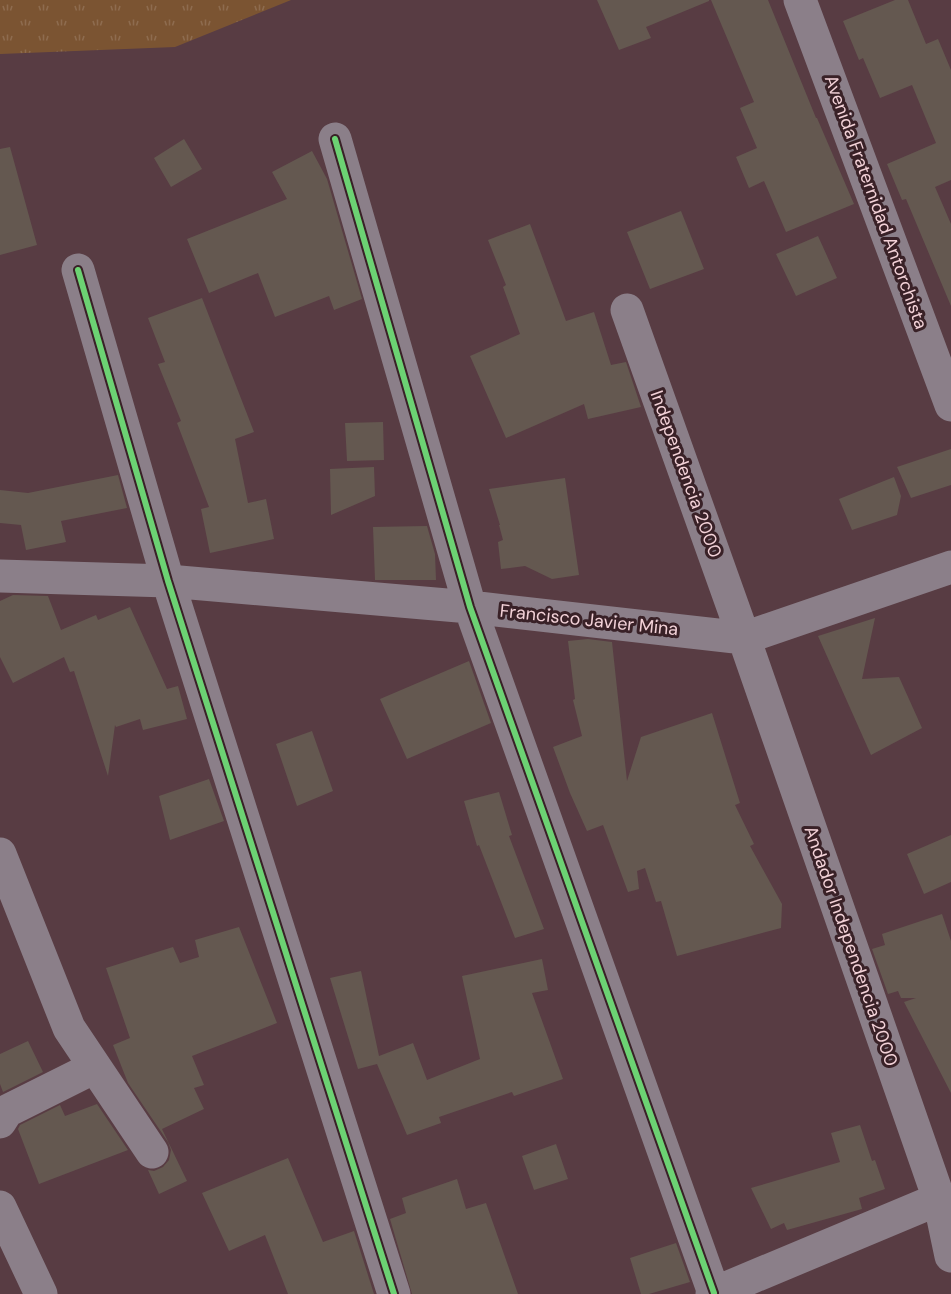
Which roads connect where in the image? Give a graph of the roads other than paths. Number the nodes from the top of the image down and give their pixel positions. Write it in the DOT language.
graph roads {
  1 [pos="800,0"];
  2 [pos="334,139"];
  3 [pos="78,270"];
  4 [pos="627,310"];
  5 [pos="951,405"];
  6 [pos="951,567"];
  7 [pos="0,576"];
  8 [pos="168,581"];
  9 [pos="470,607"];
  10 [pos="744,638"];
  11 [pos="0,854"];
  12 [pos="95,1067"];
  13 [pos="0,1122"];
  14 [pos="152,1152"];
  15 [pos="939,1199"];
  16 [pos="0,1208"];
  17 [pos="951,1256"];
  18 [pos="41,1294"];
  19 [pos="394,1294"];
  20 [pos="713,1294"];
  1 -- 5 [label="street, Avenida Fraternidad Antorchista"];
  2 -- 9 [label="street"];
  3 -- 8 [label="street"];
  4 -- 10 [label="street, Independencia 2000"];
  6 -- 10 [label="street, Francisco Javier Mina"];
  7 -- 8 [label="street, Francisco Javier Mina"];
  8 -- 9 [label="street, Francisco Javier Mina"];
  8 -- 19 [label="street"];
  9 -- 10 [label="street, Francisco Javier Mina"];
  9 -- 20 [label="street"];
  10 -- 15 [label="street, Andador Independencia 2000"];
  11 -- 12 [label="street"];
  12 -- 13 [label="street"];
  12 -- 14 [label="street"];
  15 -- 17 [label="street, Andador Independencia 2000"];
  15 -- 20 [label="street"];
  16 -- 18 [label="street"];
}
